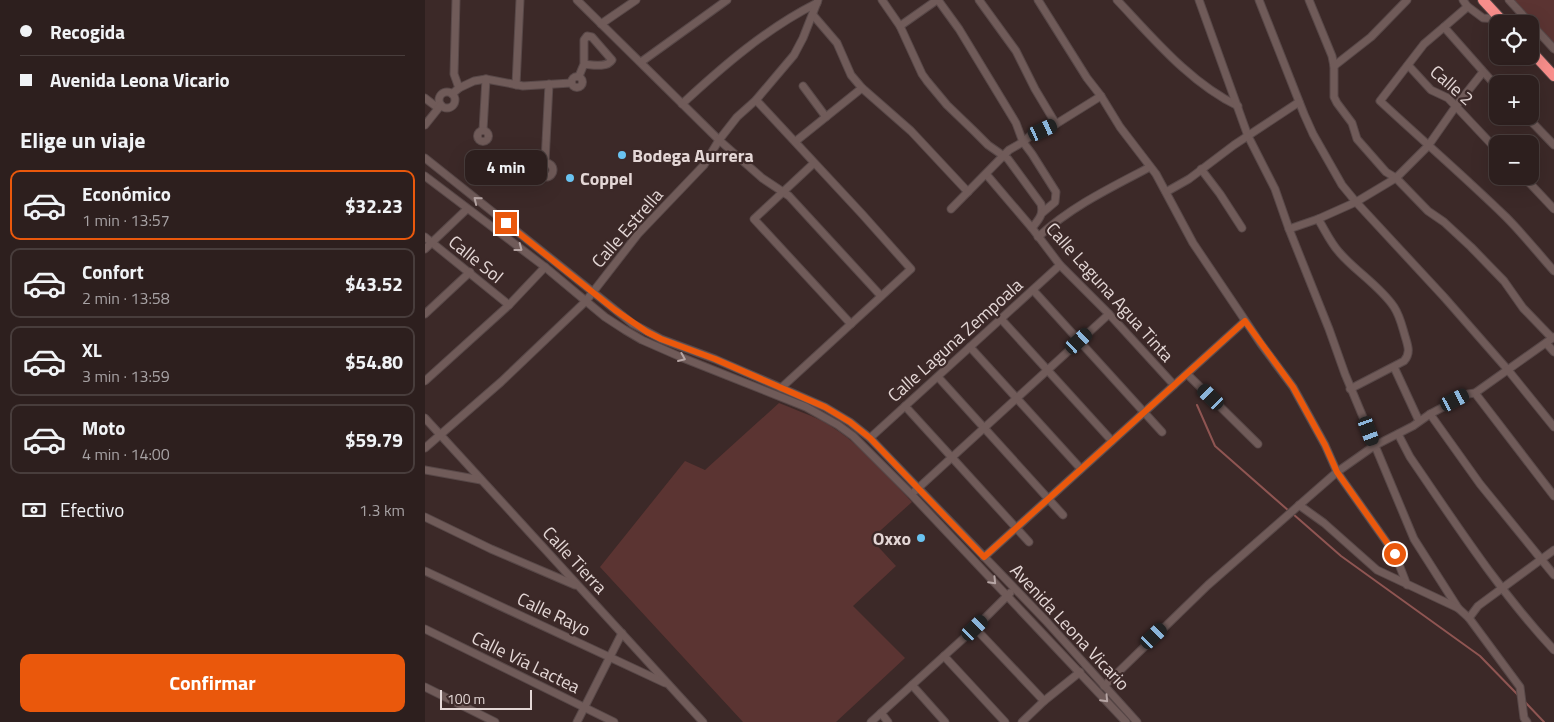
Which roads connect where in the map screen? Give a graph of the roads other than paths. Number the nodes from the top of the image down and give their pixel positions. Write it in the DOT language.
graph roads {
  1 [pos="456,0"];
  2 [pos="520,0"];
  3 [pos="577,0"];
  4 [pos="636,0"];
  5 [pos="727,0"];
  6 [pos="882,0"];
  7 [pos="937,0"];
  8 [pos="979,0"];
  9 [pos="1038,0"];
  10 [pos="1117,0"];
  11 [pos="1199,0"];
  12 [pos="1259,0"];
  13 [pos="1309,0"];
  14 [pos="1407,0"];
  15 [pos="1483,0"];
  16 [pos="1509,0"];
  17 [pos="817,2"];
  18 [pos="1465,3"];
  19 [pos="813,15"];
  20 [pos="1497,15"];
  21 [pos="1489,19"];
  22 [pos="601,24"];
  23 [pos="900,26"];
  24 [pos="1444,26"];
  25 [pos="1554,49"];
  26 [pos="1539,60"];
  27 [pos="641,62"];
  28 [pos="584,64"];
  29 [pos="1408,65"];
  30 [pos="1334,66"];
  31 [pos="1483,72"];
  32 [pos="1554,76"];
  33 [pos="1489,78"];
  34 [pos="486,79"];
  35 [pos="549,84"];
  36 [pos="516,85"];
  37 [pos="803,86"];
  38 [pos="459,88"];
  39 [pos="862,88"];
  40 [pos="452,94"];
  41 [pos="1101,96"];
  42 [pos="425,98"];
  43 [pos="756,100"];
  44 [pos="1299,102"];
  45 [pos="682,104"];
  46 [pos="1238,106"];
  47 [pos="1456,106"];
  48 [pos="440,107"];
  49 [pos="826,117"];
  50 [pos="1056,124"];
  51 [pos="425,125"];
  52 [pos="1535,125"];
  53 [pos="483,130"];
  54 [pos="1248,136"];
  55 [pos="719,140"];
  56 [pos="1489,141"];
  57 [pos="796,142"];
  58 [pos="1023,142"];
  59 [pos="1554,145"];
  60 [pos="1428,146"];
  61 [pos="1003,155"];
  62 [pos="425,158"];
  63 [pos="545,162"];
  64 [pos="815,163"];
  65 [pos="1150,167"];
  66 [pos="1201,169"];
  67 [pos="986,174"];
  68 [pos="425,176"];
  69 [pos="1395,178"];
  70 [pos="1531,185"];
  71 [pos="782,192"];
  72 [pos="968,192"];
  73 [pos="1166,192"];
  74 [pos="1356,202"];
  75 [pos="467,209"];
  76 [pos="951,209"];
  77 [pos="1554,209"];
  78 [pos="1042,212"];
  79 [pos="1318,218"];
  80 [pos="1032,228"];
  81 [pos="1242,228"];
  82 [pos="1289,229"];
  83 [pos="1039,237"];
  84 [pos="425,238"];
  85 [pos="432,243"];
  86 [pos="425,249"];
  87 [pos="1060,265"];
  88 [pos="545,267"];
  89 [pos="1554,271"];
  90 [pos="470,272"];
  91 [pos="1033,290"];
  92 [pos="593,292"];
  93 [pos="881,296"];
  94 [pos="586,301"];
  95 [pos="509,304"];
  96 [pos="425,314"];
  97 [pos="1109,314"];
  98 [pos="1001,319"];
  99 [pos="1245,321"];
  100 [pos="851,324"];
  101 [pos="1551,339"];
  102 [pos="1079,341"];
  103 [pos="970,347"];
  104 [pos="1554,352"];
  105 [pos="1394,367"];
  106 [pos="1048,370"];
  107 [pos="1508,370"];
  108 [pos="1187,374"];
  109 [pos="937,377"];
  110 [pos="425,381"];
  111 [pos="1174,385"];
  112 [pos="781,388"];
  113 [pos="1351,388"];
  114 [pos="1475,393"];
  115 [pos="1017,398"];
  116 [pos="905,406"];
  117 [pos="1144,412"];
  118 [pos="1430,414"];
  119 [pos="425,418"];
  120 [pos="1419,421"];
  121 [pos="1554,427"];
  122 [pos="984,428"];
  123 [pos="1162,432"];
  124 [pos="440,434"];
  125 [pos="1398,434"];
  126 [pos="870,438"];
  127 [pos="1112,441"];
  128 [pos="1259,444"];
  129 [pos="1375,446"];
  130 [pos="425,448"];
  131 [pos="951,458"];
  132 [pos="1081,469"];
  133 [pos="425,470"];
  134 [pos="1337,472"];
  135 [pos="481,480"];
  136 [pos="918,488"];
  137 [pos="911,494"];
  138 [pos="1554,496"];
  139 [pos="1049,499"];
  140 [pos="1299,505"];
  141 [pos="1063,515"];
  142 [pos="425,518"];
  143 [pos="1016,528"];
  144 [pos="1029,542"];
  145 [pos="1554,550"];
  146 [pos="984,557"];
  147 [pos="1541,559"];
  148 [pos="425,571"];
  149 [pos="1554,575"];
  150 [pos="1407,585"];
  151 [pos="579,586"];
  152 [pos="1015,588"];
  153 [pos="1501,588"];
  154 [pos="1008,595"];
  155 [pos="1458,608"];
  156 [pos="1469,618"];
  157 [pos="975,628"];
  158 [pos="425,629"];
  159 [pos="622,633"];
  160 [pos="1554,650"];
  161 [pos="944,656"];
  162 [pos="610,657"];
  163 [pos="1080,672"];
  164 [pos="670,685"];
  165 [pos="912,685"];
  166 [pos="1104,686"];
  167 [pos="425,687"];
  168 [pos="1044,701"];
  169 [pos="585,708"];
  170 [pos="881,713"];
  171 [pos="1525,721"];
  172 [pos="495,722"];
  173 [pos="577,722"];
  174 [pos="614,722"];
  175 [pos="703,722"];
  176 [pos="871,722"];
  177 [pos="888,722"];
  178 [pos="945,722"];
  179 [pos="1005,722"];
  180 [pos="1022,722"];
  181 [pos="1126,722"];
  182 [pos="1137,722"];
  1 -- 38 [label="street"];
  2 -- 36 [label="street"];
  3 -- 22 [label="street"];
  4 -- 22 [label="street"];
  5 -- 27 [label="street"];
  6 -- 23 [label="street"];
  7 -- 23 [label="street"];
  7 -- 58 [label="street"];
  8 -- 50 [label="street"];
  9 -- 41 [label="street"];
  10 -- 46 [label="street"];
  11 -- 46 [label="street"];
  12 -- 44 [label="street"];
  13 -- 30 [label="street"];
  14 -- 30 [label="street"];
  15 -- 20 [label="highway"];
  16 -- 25 [label="street"];
  17 -- 19 [label="street, Calle Estrella"];
  17 -- 45 [label="street"];
  18 -- 21 [label="street"];
  18 -- 24 [label="street"];
  19 -- 39 [label="street"];
  19 -- 43 [label="street, Calle Estrella"];
  22 -- 27 [label="street"];
  23 -- 61 [label="street"];
  24 -- 29 [label="street"];
  24 -- 31 [label="street"];
  26 -- 32 [label="highway"];
  27 -- 45 [label="street"];
  28 -- 28 [label="street"];
  28 -- 35 [label="street"];
  29 -- 47 [label="street, Calle 2"];
  29 -- 60 [label="street"];
  30 -- 69 [label="street"];
  31 -- 33 [label="street"];
  31 -- 47 [label="street"];
  34 -- 36 [label="street"];
  34 -- 38 [label="street"];
  34 -- 53 [label="street"];
  35 -- 36 [label="street"];
  35 -- 63 [label="street"];
  37 -- 49 [label="street"];
  38 -- 40 [label="street"];
  39 -- 49 [label="street"];
  39 -- 72 [label="street"];
  40 -- 48 [label="street"];
  40 -- 48 [label="street"];
  41 -- 50 [label="street"];
  41 -- 65 [label="street"];
  42 -- 48 [label="street"];
  43 -- 55 [label="street, Calle Estrella"];
  43 -- 57 [label="street"];
  44 -- 54 [label="street"];
  44 -- 74 [label="street"];
  45 -- 55 [label="street"];
  46 -- 54 [label="street"];
  47 -- 56 [label="street, Calle 2"];
  47 -- 60 [label="street"];
  48 -- 51 [label="street"];
  49 -- 57 [label="street"];
  50 -- 58 [label="street"];
  52 -- 59 [label="street"];
  54 -- 66 [label="street"];
  54 -- 82 [label="street"];
  55 -- 71 [label="street"];
  55 -- 92 [label="street, Calle Estrella"];
  57 -- 64 [label="street"];
  58 -- 61 [label="street"];
  58 -- 78 [label="street"];
  60 -- 69 [label="street"];
  60 -- 89 [label="street"];
  61 -- 67 [label="street"];
  61 -- 78 [label="street"];
  92 -- 62 [label="street, Avenida Leona Vicario, one-way"];
  64 -- 71 [label="street"];
  64 -- 93 [label="street"];
  65 -- 73 [label="street"];
  65 -- 83 [label="street"];
  66 -- 73 [label="street"];
  66 -- 81 [label="street"];
  67 -- 72 [label="street"];
  67 -- 80 [label="street, Calle Laguna Agua Tinta"];
  68 -- 75 [label="street, Avenida Leona Vicario"];
  69 -- 74 [label="street"];
  69 -- 101 [label="street"];
  70 -- 77 [label="street"];
  71 -- 93 [label="street"];
  71 -- 100 [label="street"];
  72 -- 76 [label="street"];
  73 -- 99 [label="street"];
  74 -- 79 [label="street"];
  74 -- 107 [label="street"];
  75 -- 85 [label="street"];
  75 -- 88 [label="street, Avenida Leona Vicario, one-way"];
  78 -- 80 [label="street"];
  79 -- 82 [label="street"];
  79 -- 105 [label="street"];
  80 -- 83 [label="street, Calle Laguna Agua Tinta"];
  82 -- 113 [label="street"];
  83 -- 87 [label="street, Calle Laguna Agua Tinta"];
  84 -- 85 [label="street, Calle Sol"];
  85 -- 86 [label="street"];
  85 -- 90 [label="street, Calle Sol"];
  87 -- 91 [label="street, Calle Laguna Zempoala"];
  87 -- 97 [label="street, Calle Laguna Agua Tinta"];
  88 -- 94 [label="street, Avenida Leona Vicario"];
  88 -- 95 [label="street"];
  90 -- 95 [label="street, Calle Sol"];
  90 -- 96 [label="street"];
  91 -- 98 [label="street, Calle Laguna Zempoala"];
  91 -- 102 [label="street"];
  92 -- 94 [label="street, Calle Estrella"];
  92 -- 112 [label="street, Avenida Leona Vicario"];
  93 -- 100 [label="street"];
  94 -- 124 [label="street, Calle Estrella"];
  94 -- 137 [label="street, Avenida Leona Vicario, one-way"];
  95 -- 110 [label="street"];
  97 -- 102 [label="street"];
  97 -- 111 [label="street, Calle Laguna Agua Tinta"];
  98 -- 103 [label="street, Calle Laguna Zempoala"];
  98 -- 106 [label="street"];
  99 -- 108 [label="street"];
  99 -- 134 [label="street"];
  100 -- 112 [label="street"];
  101 -- 104 [label="street"];
  101 -- 107 [label="street"];
  102 -- 106 [label="street"];
  102 -- 117 [label="street"];
  103 -- 109 [label="street, Calle Laguna Zempoala"];
  103 -- 115 [label="street"];
  105 -- 113 [label="street"];
  105 -- 120 [label="street"];
  106 -- 115 [label="street"];
  106 -- 127 [label="street"];
  107 -- 114 [label="street"];
  107 -- 121 [label="street"];
  108 -- 111 [label="street"];
  108 -- 128 [label="street"];
  109 -- 116 [label="street, Calle Laguna Zempoala"];
  109 -- 122 [label="street"];
  111 -- 117 [label="street"];
  112 -- 126 [label="street, Avenida Leona Vicario"];
  113 -- 129 [label="street"];
  114 -- 118 [label="street"];
  114 -- 138 [label="street"];
  115 -- 122 [label="street"];
  115 -- 132 [label="street"];
  116 -- 126 [label="street, Calle Laguna Zempoala"];
  116 -- 131 [label="street"];
  117 -- 123 [label="street"];
  117 -- 127 [label="street"];
  118 -- 120 [label="street"];
  118 -- 147 [label="street"];
  119 -- 124 [label="street, Calle Tierra"];
  120 -- 125 [label="street"];
  122 -- 131 [label="street"];
  122 -- 139 [label="street"];
  124 -- 130 [label="street, Calle Estrella"];
  124 -- 135 [label="street, Calle Tierra"];
  125 -- 129 [label="street"];
  125 -- 153 [label="street"];
  126 -- 136 [label="street, Avenida Leona Vicario"];
  127 -- 132 [label="street"];
  129 -- 134 [label="street"];
  129 -- 155 [label="street"];
  131 -- 136 [label="street"];
  131 -- 143 [label="street"];
  132 -- 139 [label="street"];
  133 -- 135 [label="street"];
  134 -- 140 [label="street"];
  134 -- 150 [label="street"];
  135 -- 151 [label="street, Calle Tierra"];
  136 -- 137 [label="street"];
  136 -- 146 [label="street, Avenida Leona Vicario"];
  137 -- 154 [label="street, Avenida Leona Vicario, one-way"];
  139 -- 141 [label="street"];
  139 -- 143 [label="street"];
  140 -- 150 [label="street"];
  140 -- 166 [label="street"];
  142 -- 151 [label="street"];
  143 -- 144 [label="street"];
  143 -- 146 [label="street"];
  145 -- 147 [label="street"];
  146 -- 152 [label="street, Avenida Leona Vicario"];
  147 -- 149 [label="street"];
  147 -- 153 [label="street"];
  148 -- 162 [label="street, Calle Rayo"];
  150 -- 155 [label="street"];
  151 -- 159 [label="street, Calle Tierra"];
  152 -- 154 [label="street"];
  152 -- 166 [label="street, Avenida Leona Vicario"];
  153 -- 156 [label="street"];
  153 -- 160 [label="street"];
  154 -- 157 [label="street"];
  154 -- 163 [label="street, Avenida Leona Vicario"];
  155 -- 156 [label="street"];
  156 -- 171 [label="street"];
  157 -- 161 [label="street"];
  157 -- 168 [label="street"];
  158 -- 169 [label="street, Calle Vía Lactea"];
  159 -- 162 [label="street"];
  159 -- 164 [label="street, Calle Tierra"];
  161 -- 165 [label="street"];
  161 -- 179 [label="street"];
  162 -- 164 [label="street, Calle Rayo"];
  162 -- 169 [label="street"];
  163 -- 168 [label="street"];
  163 -- 181 [label="street, Avenida Leona Vicario, one-way"];
  164 -- 175 [label="street, Calle Tierra"];
  165 -- 170 [label="street"];
  165 -- 178 [label="street"];
  166 -- 182 [label="street, Avenida Leona Vicario"];
  167 -- 172 [label="street"];
  168 -- 180 [label="street"];
  169 -- 173 [label="street"];
  169 -- 174 [label="street, Calle Vía Lactea"];
  170 -- 176 [label="street"];
  170 -- 177 [label="street"];
}
